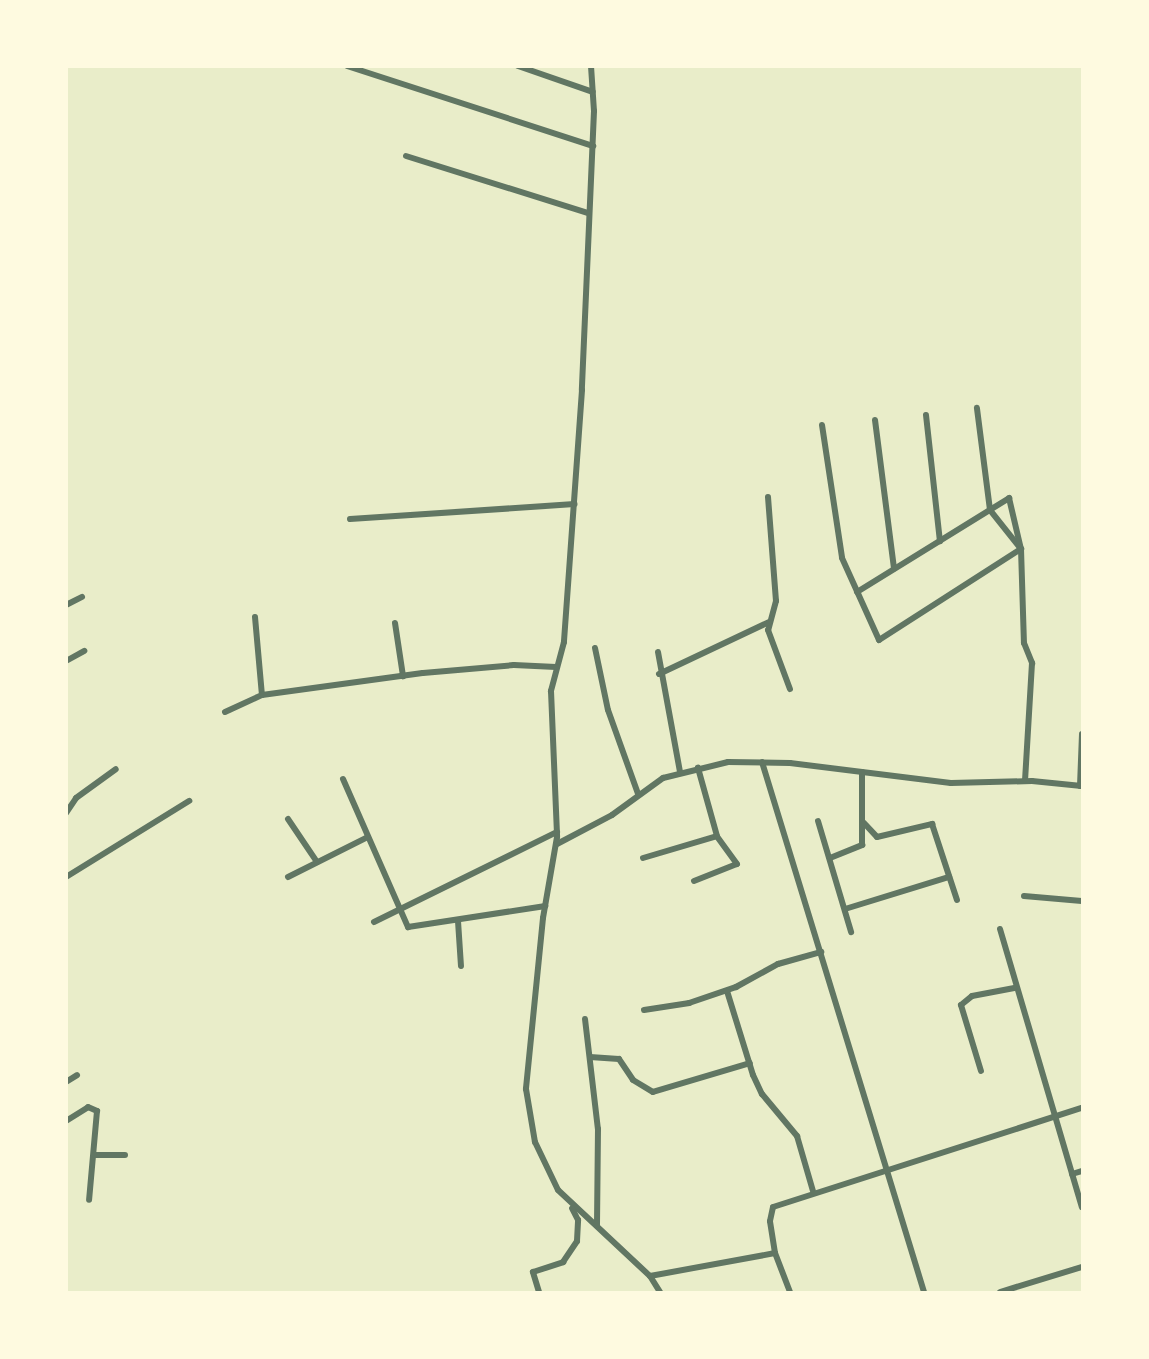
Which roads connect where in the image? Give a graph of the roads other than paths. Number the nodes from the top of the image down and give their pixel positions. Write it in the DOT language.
graph roads {
  1 [pos="347,66"];
  2 [pos="518,66"];
  3 [pos="591,66"];
  4 [pos="593,92"];
  5 [pos="593,146"];
  6 [pos="406,156"];
  7 [pos="588,213"];
  8 [pos="977,408"];
  9 [pos="926,415"];
  10 [pos="875,419"];
  11 [pos="822,425"];
  12 [pos="768,497"];
  13 [pos="574,504"];
  14 [pos="990,510"];
  15 [pos="351,519"];
  16 [pos="940,541"];
  17 [pos="1021,549"];
  18 [pos="894,569"];
  19 [pos="857,592"];
  20 [pos="82,597"];
  21 [pos="66,605"];
  22 [pos="255,617"];
  23 [pos="769,622"];
  24 [pos="395,623"];
  25 [pos="595,648"];
  26 [pos="84,651"];
  27 [pos="657,652"];
  28 [pos="66,662"];
  29 [pos="556,667"];
  30 [pos="659,674"];
  31 [pos="403,676"];
  32 [pos="790,689"];
  33 [pos="262,695"];
  34 [pos="225,712"];
  35 [pos="1083,734"];
  36 [pos="762,762"];
  37 [pos="698,768"];
  38 [pos="116,769"];
  39 [pos="680,772"];
  40 [pos="862,772"];
  41 [pos="343,779"];
  42 [pos="1025,781"];
  43 [pos="1081,786"];
  44 [pos="638,794"];
  45 [pos="189,801"];
  46 [pos="66,813"];
  47 [pos="288,819"];
  48 [pos="818,821"];
  49 [pos="864,823"];
  50 [pos="557,832"];
  51 [pos="718,836"];
  52 [pos="368,837"];
  53 [pos="557,844"];
  54 [pos="643,858"];
  55 [pos="830,858"];
  56 [pos="317,862"];
  57 [pos="66,877"];
  58 [pos="288,877"];
  59 [pos="949,877"];
  60 [pos="694,881"];
  61 [pos="1024,896"];
  62 [pos="957,900"];
  63 [pos="1083,901"];
  64 [pos="545,906"];
  65 [pos="398,909"];
  66 [pos="845,909"];
  67 [pos="458,921"];
  68 [pos="374,922"];
  69 [pos="1000,929"];
  70 [pos="851,932"];
  71 [pos="821,952"];
  72 [pos="461,966"];
  73 [pos="1014,988"];
  74 [pos="727,990"];
  75 [pos="644,1010"];
  76 [pos="585,1019"];
  77 [pos="590,1058"];
  78 [pos="750,1063"];
  79 [pos="981,1072"];
  80 [pos="77,1075"];
  81 [pos="66,1082"];
  82 [pos="1083,1108"];
  83 [pos="1054,1117"];
  84 [pos="66,1122"];
  85 [pos="95,1155"];
  86 [pos="125,1155"];
  87 [pos="887,1168"];
  88 [pos="1083,1171"];
  89 [pos="1072,1174"];
  90 [pos="813,1191"];
  91 [pos="89,1200"];
  92 [pos="570,1205"];
  93 [pos="1083,1207"];
  94 [pos="597,1225"];
  95 [pos="775,1253"];
  96 [pos="1083,1267"];
  97 [pos="650,1276"];
  98 [pos="539,1293"];
  99 [pos="660,1293"];
  100 [pos="790,1293"];
  101 [pos="924,1293"];
  102 [pos="1000,1293"];
  1 -- 5 [label="street"];
  2 -- 4 [label="street"];
  3 -- 4 [label="street"];
  4 -- 5 [label="street"];
  5 -- 7 [label="street"];
  6 -- 7 [label="street"];
  7 -- 13 [label="street"];
  8 -- 14 [label="street"];
  9 -- 16 [label="street"];
  10 -- 18 [label="street"];
  11 -- 19 [label="street"];
  12 -- 23 [label="street"];
  13 -- 15 [label="street"];
  13 -- 29 [label="street"];
  14 -- 16 [label="street"];
  14 -- 17 [label="street"];
  14 -- 17 [label="street"];
  16 -- 18 [label="street"];
  17 -- 19 [label="street"];
  17 -- 42 [label="street"];
  18 -- 19 [label="street"];
  20 -- 21 [label="street"];
  22 -- 33 [label="street"];
  23 -- 30 [label="street"];
  23 -- 32 [label="street"];
  24 -- 31 [label="street"];
  25 -- 44 [label="street"];
  26 -- 28 [label="street"];
  27 -- 30 [label="street"];
  29 -- 31 [label="street"];
  29 -- 50 [label="street"];
  30 -- 39 [label="street"];
  31 -- 33 [label="street"];
  33 -- 34 [label="street"];
  35 -- 43 [label="street"];
  36 -- 37 [label="street"];
  36 -- 40 [label="street"];
  36 -- 71 [label="street"];
  37 -- 39 [label="street"];
  37 -- 51 [label="street"];
  38 -- 46 [label="street"];
  39 -- 44 [label="street"];
  40 -- 42 [label="street"];
  40 -- 49 [label="street"];
  41 -- 52 [label="street"];
  42 -- 43 [label="street"];
  44 -- 53 [label="street"];
  45 -- 57 [label="street"];
  47 -- 56 [label="street"];
  48 -- 55 [label="street"];
  49 -- 55 [label="street"];
  49 -- 59 [label="street"];
  50 -- 53 [label="street"];
  50 -- 65 [label="street"];
  51 -- 54 [label="street"];
  51 -- 60 [label="street"];
  52 -- 56 [label="street"];
  52 -- 65 [label="street"];
  53 -- 64 [label="street"];
  55 -- 66 [label="street"];
  56 -- 58 [label="street"];
  59 -- 62 [label="street"];
  59 -- 66 [label="street"];
  61 -- 63 [label="street"];
  64 -- 67 [label="street"];
  64 -- 92 [label="street"];
  65 -- 67 [label="street"];
  65 -- 68 [label="street"];
  66 -- 70 [label="street"];
  67 -- 72 [label="street"];
  69 -- 73 [label="street"];
  71 -- 74 [label="street"];
  71 -- 87 [label="street"];
  73 -- 79 [label="street"];
  73 -- 83 [label="street"];
  74 -- 75 [label="street"];
  74 -- 78 [label="street"];
  76 -- 77 [label="street"];
  77 -- 78 [label="street"];
  77 -- 94 [label="street"];
  78 -- 90 [label="street"];
  80 -- 81 [label="street"];
  82 -- 83 [label="street"];
  83 -- 87 [label="street"];
  83 -- 89 [label="street"];
  84 -- 85 [label="street"];
  85 -- 86 [label="street"];
  85 -- 91 [label="street"];
  87 -- 90 [label="street"];
  87 -- 101 [label="street"];
  88 -- 89 [label="street"];
  89 -- 93 [label="street"];
  90 -- 95 [label="street"];
  92 -- 94 [label="street"];
  92 -- 98 [label="street"];
  94 -- 97 [label="street"];
  95 -- 97 [label="street"];
  95 -- 100 [label="street"];
  96 -- 102 [label="street"];
  97 -- 99 [label="street"];
}
